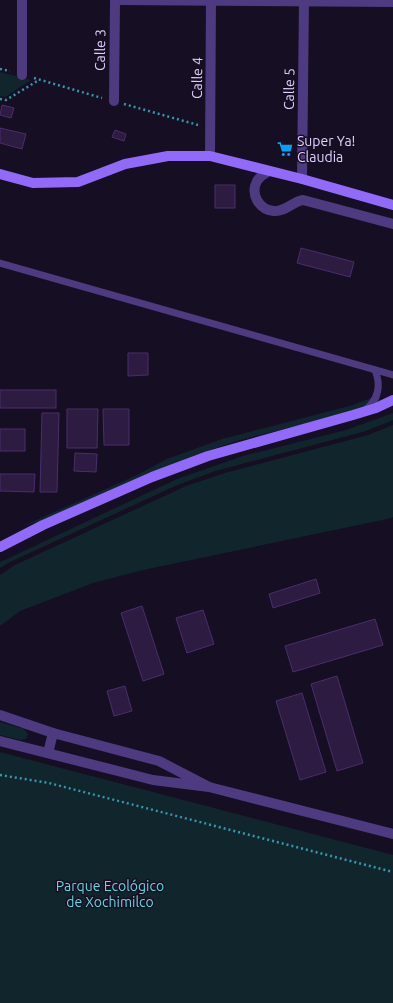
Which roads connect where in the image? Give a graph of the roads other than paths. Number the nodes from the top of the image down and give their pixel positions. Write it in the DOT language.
graph roads {
  1 [pos="22,0"];
  2 [pos="115,0"];
  3 [pos="211,0"];
  4 [pos="304,1"];
  5 [pos="393,2"];
  6 [pos="22,75"];
  7 [pos="114,101"];
  8 [pos="210,156"];
  9 [pos="269,171"];
  10 [pos="0,174"];
  11 [pos="302,179"];
  12 [pos="393,205"];
  13 [pos="393,224"];
  14 [pos="0,263"];
  15 [pos="375,370"];
  16 [pos="393,375"];
  17 [pos="393,400"];
  18 [pos="360,413"];
  19 [pos="0,546"];
  20 [pos="0,715"];
  21 [pos="53,733"];
  22 [pos="0,741"];
  23 [pos="48,753"];
  24 [pos="209,787"];
  25 [pos="393,834"];
  1 -- 6 [label="street"];
  2 -- 3 [label="street"];
  2 -- 7 [label="street, Calle 3"];
  3 -- 4 [label="street"];
  3 -- 8 [label="street, Calle 4"];
  4 -- 5 [label="street"];
  4 -- 11 [label="street, Calle 5"];
  8 -- 9 [label="main road"];
  8 -- 10 [label="main road"];
  9 -- 11 [label="main road"];
  9 -- 13 [label="street"];
  11 -- 12 [label="main road"];
  14 -- 15 [label="lane"];
  15 -- 16 [label="lane"];
  15 -- 18 [label="lane"];
  17 -- 18 [label="main road"];
  18 -- 19 [label="main road"];
  20 -- 21 [label="street"];
  21 -- 23 [label="street"];
  21 -- 24 [label="street"];
  22 -- 23 [label="street"];
  23 -- 24 [label="street"];
  24 -- 25 [label="street"];
}
